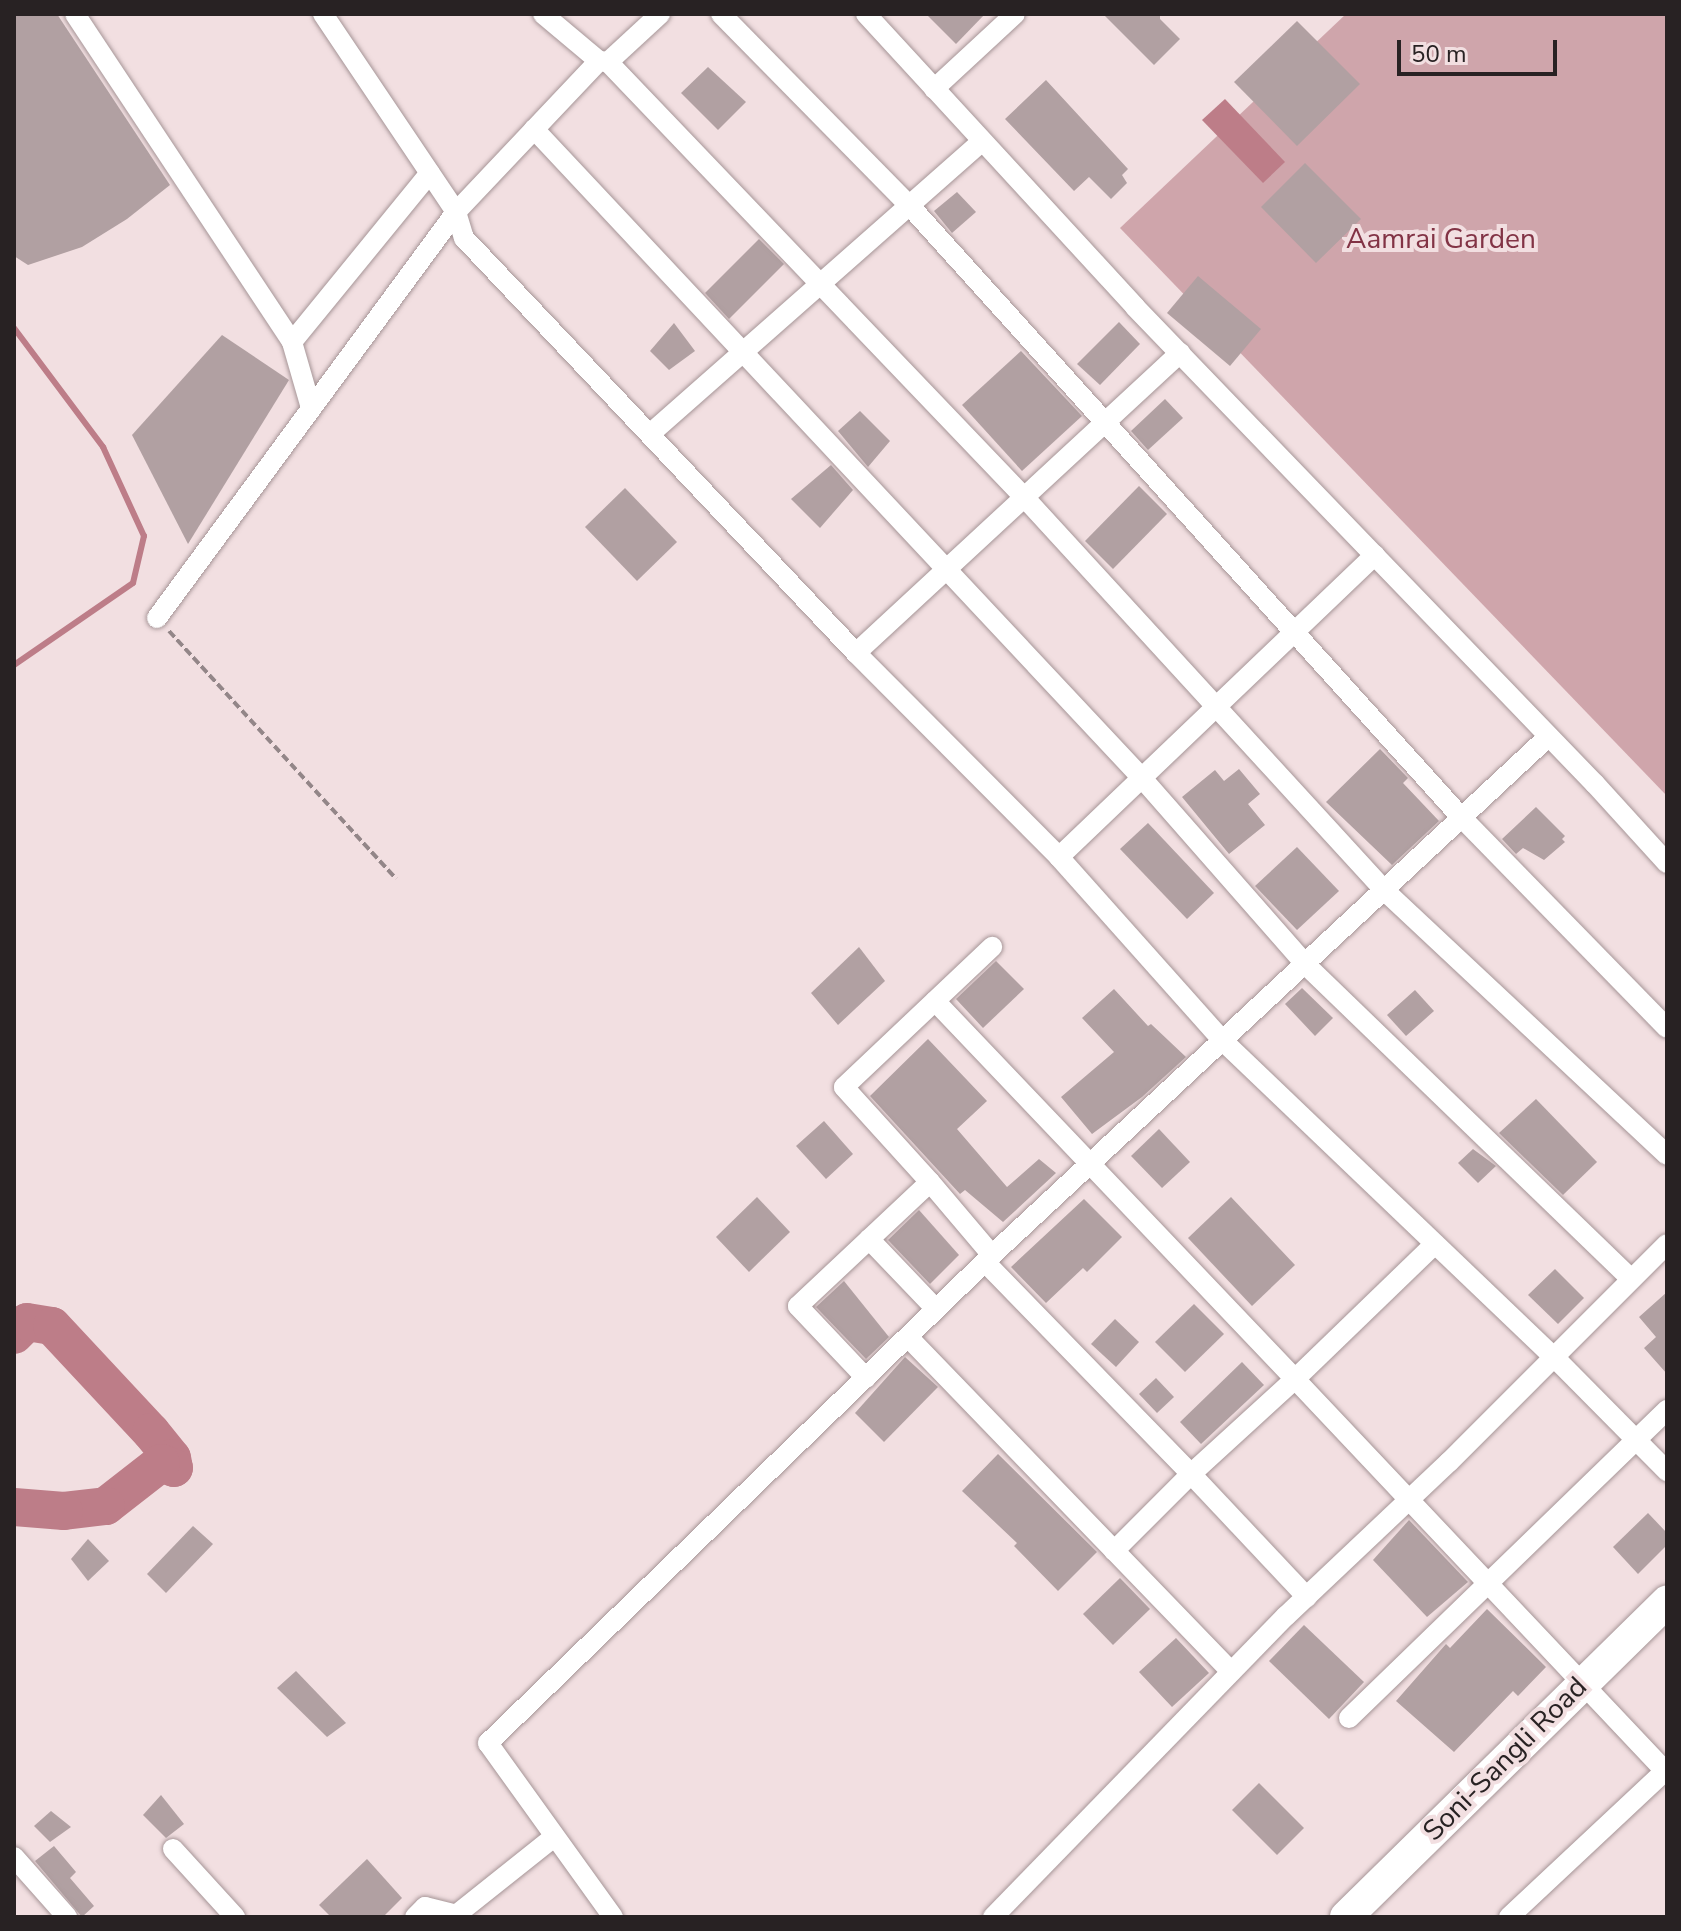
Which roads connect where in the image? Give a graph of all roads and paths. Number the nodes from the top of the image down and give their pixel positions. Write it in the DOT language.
graph roads {
  1 [pos="323,14"];
  2 [pos="543,14"];
  3 [pos="660,14"];
  4 [pos="721,14"];
  5 [pos="866,14"];
  6 [pos="1015,14"];
  7 [pos="78,15"];
  8 [pos="603,62"];
  9 [pos="934,89"];
  10 [pos="534,129"];
  11 [pos="982,141"];
  12 [pos="430,173"];
  13 [pos="909,205"];
  14 [pos="456,212"];
  15 [pos="821,283"];
  16 [pos="292,342"];
  17 [pos="742,352"];
  18 [pos="1180,353"];
  19 [pos="311,408"];
  20 [pos="1105,422"];
  21 [pos="650,434"];
  22 [pos="1024,497"];
  23 [pos="1375,555"];
  24 [pos="945,570"];
  25 [pos="157,618"];
  26 [pos="1295,635"];
  27 [pos="856,653"];
  28 [pos="1216,706"];
  29 [pos="1549,736"];
  30 [pos="1141,777"];
  31 [pos="1462,818"];
  32 [pos="1059,857"];
  33 [pos="1667,863"];
  34 [pos="396,879"];
  35 [pos="1385,891"];
  36 [pos="992,947"];
  37 [pos="1306,965"];
  38 [pos="935,1001"];
  39 [pos="1667,1028"];
  40 [pos="1224,1042"];
  41 [pos="1667,1155"];
  42 [pos="1089,1166"];
  43 [pos="930,1182"];
  44 [pos="869,1239"];
  45 [pos="1435,1244"];
  46 [pos="1667,1244"];
  47 [pos="989,1258"];
  48 [pos="1631,1279"];
  49 [pos="936,1309"];
  50 [pos="908,1337"];
  51 [pos="1554,1357"];
  52 [pos="866,1378"];
  53 [pos="1295,1379"];
  54 [pos="1667,1410"];
  55 [pos="1636,1439"];
  56 [pos="1667,1471"];
  57 [pos="1191,1474"];
  58 [pos="1409,1499"];
  59 [pos="1114,1551"];
  60 [pos="1488,1583"];
  61 [pos="1307,1597"];
  62 [pos="1667,1602"];
  63 [pos="1231,1672"];
  64 [pos="1583,1682"];
  65 [pos="1349,1718"];
  66 [pos="1666,1771"];
  67 [pos="554,1837"];
  68 [pos="173,1849"];
  69 [pos="14,1857"];
  70 [pos="67,1917"];
  71 [pos="235,1917"];
  72 [pos="415,1917"];
  73 [pos="613,1917"];
  74 [pos="993,1917"];
  75 [pos="1346,1917"];
  76 [pos="1509,1917"];
  1 -- 12 [label="street"];
  2 -- 8 [label="street"];
  3 -- 8 [label="street"];
  4 -- 13 [label="street"];
  5 -- 9 [label="street"];
  6 -- 9 [label="street"];
  7 -- 16 [label="street"];
  8 -- 10 [label="street"];
  8 -- 15 [label="street"];
  9 -- 11 [label="street"];
  10 -- 14 [label="street"];
  10 -- 17 [label="street"];
  11 -- 13 [label="street"];
  11 -- 18 [label="street"];
  12 -- 14 [label="street"];
  12 -- 16 [label="street"];
  13 -- 15 [label="street"];
  13 -- 20 [label="street"];
  14 -- 19 [label="street"];
  14 -- 21 [label="street"];
  15 -- 17 [label="street"];
  15 -- 22 [label="street"];
  16 -- 19 [label="street"];
  17 -- 21 [label="street"];
  17 -- 24 [label="street"];
  18 -- 20 [label="street"];
  18 -- 23 [label="street"];
  19 -- 25 [label="street"];
  20 -- 22 [label="street"];
  20 -- 26 [label="street"];
  21 -- 27 [label="street"];
  22 -- 24 [label="street"];
  22 -- 28 [label="street"];
  23 -- 26 [label="street"];
  23 -- 29 [label="street"];
  24 -- 27 [label="street"];
  24 -- 30 [label="street"];
  25 -- 34 [label="path"];
  26 -- 28 [label="street"];
  26 -- 31 [label="street"];
  27 -- 32 [label="street"];
  28 -- 30 [label="street"];
  28 -- 35 [label="street"];
  29 -- 31 [label="street"];
  29 -- 33 [label="street"];
  30 -- 32 [label="street"];
  30 -- 37 [label="street"];
  31 -- 35 [label="street"];
  31 -- 39 [label="street"];
  32 -- 40 [label="street"];
  35 -- 37 [label="street"];
  35 -- 41 [label="street"];
  36 -- 38 [label="street"];
  37 -- 40 [label="street"];
  37 -- 48 [label="street"];
  38 -- 42 [label="street"];
  38 -- 43 [label="street"];
  40 -- 42 [label="street"];
  40 -- 45 [label="street"];
  42 -- 47 [label="street"];
  42 -- 53 [label="street"];
  43 -- 44 [label="street"];
  43 -- 47 [label="street"];
  44 -- 49 [label="street"];
  44 -- 52 [label="street"];
  45 -- 51 [label="street"];
  45 -- 53 [label="street"];
  46 -- 48 [label="street"];
  47 -- 49 [label="street"];
  47 -- 57 [label="street"];
  48 -- 51 [label="street"];
  49 -- 50 [label="street"];
  50 -- 52 [label="street"];
  50 -- 59 [label="street"];
  51 -- 55 [label="street"];
  51 -- 58 [label="street"];
  52 -- 67 [label="street"];
  53 -- 57 [label="street"];
  53 -- 58 [label="street"];
  54 -- 55 [label="street"];
  55 -- 56 [label="street"];
  55 -- 60 [label="street"];
  57 -- 59 [label="street"];
  57 -- 61 [label="street"];
  58 -- 60 [label="street"];
  58 -- 61 [label="street"];
  59 -- 63 [label="street"];
  60 -- 64 [label="street"];
  60 -- 65 [label="street"];
  61 -- 63 [label="street"];
  62 -- 64 [label="main road, Soni-Sangli Road"];
  63 -- 74 [label="street"];
  64 -- 66 [label="street"];
  64 -- 75 [label="main road, Soni-Sangli Road"];
  66 -- 76 [label="street"];
  67 -- 72 [label="street"];
  67 -- 73 [label="street"];
  68 -- 71 [label="street"];
  69 -- 70 [label="street"];
}
